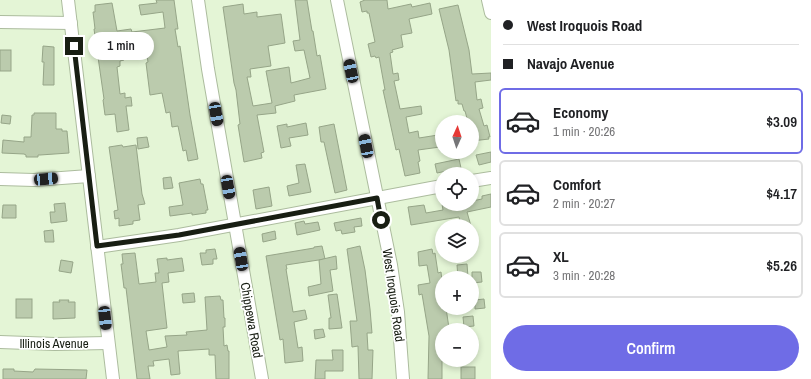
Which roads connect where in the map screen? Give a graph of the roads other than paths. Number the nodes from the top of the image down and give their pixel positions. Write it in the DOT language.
graph roads {
  1 [pos="68,0"];
  2 [pos="198,0"];
  3 [pos="337,0"];
  4 [pos="488,0"];
  5 [pos="491,13"];
  6 [pos="0,22"];
  7 [pos="71,23"];
  8 [pos="89,176"];
  9 [pos="491,178"];
  10 [pos="0,179"];
  11 [pos="479,180"];
  12 [pos="435,187"];
  13 [pos="377,198"];
  14 [pos="235,224"];
  15 [pos="97,246"];
  16 [pos="0,342"];
  17 [pos="108,343"];
  18 [pos="112,379"];
  19 [pos="262,379"];
  20 [pos="403,379"];
  1 -- 7 [label="street"];
  2 -- 14 [label="street, Chippewa Road"];
  3 -- 13 [label="street, West Iroquois Road"];
  4 -- 5 [label="street"];
  6 -- 7 [label="street"];
  7 -- 8 [label="street"];
  8 -- 10 [label="street"];
  8 -- 15 [label="street"];
  9 -- 11 [label="street"];
  12 -- 13 [label="street"];
  13 -- 14 [label="street"];
  13 -- 20 [label="street, West Iroquois Road"];
  14 -- 15 [label="street"];
  14 -- 19 [label="street, Chippewa Road"];
  15 -- 17 [label="street"];
  16 -- 17 [label="street, Illinois Avenue"];
  17 -- 18 [label="street"];
}
